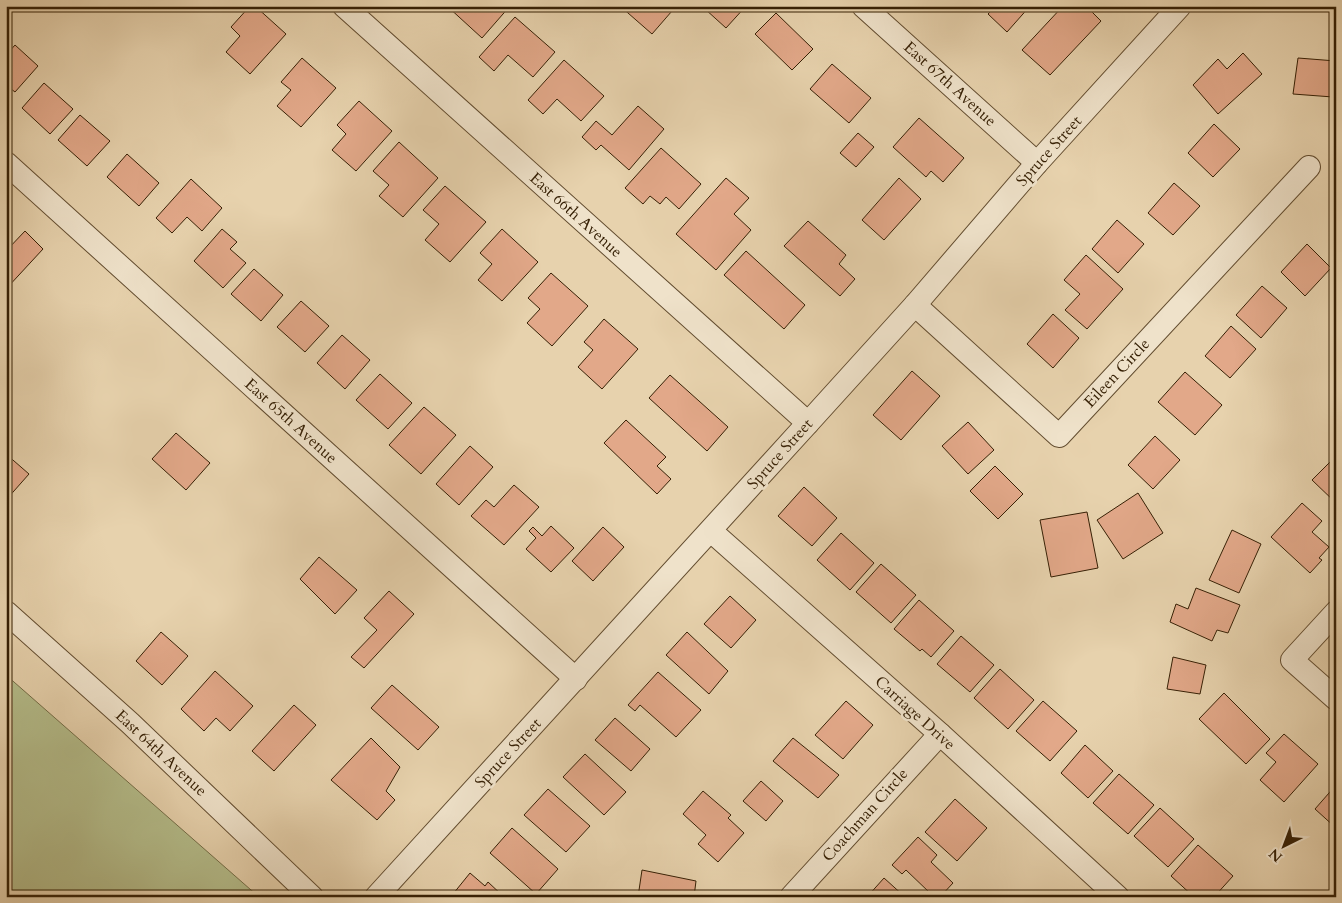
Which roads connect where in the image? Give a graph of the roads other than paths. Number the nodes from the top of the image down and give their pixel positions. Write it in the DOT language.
graph roads {
  1 [pos="344,6"];
  2 [pos="863,6"];
  3 [pos="1180,6"];
  4 [pos="1037,162"];
  5 [pos="6,163"];
  6 [pos="1309,167"];
  7 [pos="915,305"];
  8 [pos="808,423"];
  9 [pos="711,530"];
  10 [pos="6,612"];
  11 [pos="1336,612"];
  12 [pos="576,679"];
  13 [pos="1336,699"];
  14 [pos="940,734"];
  15 [pos="312,897"];
  16 [pos="376,897"];
  17 [pos="791,897"];
  18 [pos="1118,897"];
  1 -- 8 [label="street, East 66th Avenue"];
  2 -- 4 [label="street, East 67th Avenue"];
  3 -- 4 [label="street, Spruce Street"];
  4 -- 7 [label="street, Spruce Street"];
  5 -- 12 [label="street, East 65th Avenue"];
  6 -- 7 [label="street, Eileen Circle"];
  7 -- 8 [label="street, Spruce Street"];
  8 -- 9 [label="street, Spruce Street"];
  9 -- 12 [label="street, Spruce Street"];
  9 -- 14 [label="street, Carriage Drive"];
  10 -- 15 [label="street, East 64th Avenue"];
  11 -- 13 [label="street"];
  12 -- 16 [label="street, Spruce Street"];
  14 -- 17 [label="street, Coachman Circle"];
  14 -- 18 [label="street, Carriage Drive"];
}
